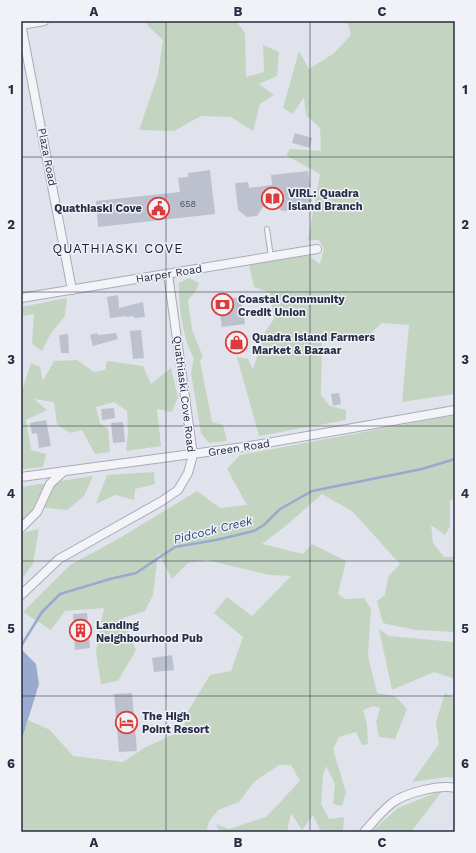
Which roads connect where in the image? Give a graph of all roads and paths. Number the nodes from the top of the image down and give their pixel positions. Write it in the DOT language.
graph roads {
  1 [pos="44,21"];
  2 [pos="21,25"];
  3 [pos="267,229"];
  4 [pos="317,249"];
  5 [pos="271,257"];
  6 [pos="168,274"];
  7 [pos="72,290"];
  8 [pos="21,298"];
  9 [pos="455,410"];
  10 [pos="193,455"];
  11 [pos="65,470"];
  12 [pos="21,477"];
  13 [pos="21,528"];
  14 [pos="21,594"];
  15 [pos="455,788"];
  16 [pos="364,832"];
  1 -- 2 [label="street"];
  2 -- 7 [label="street, Plaza Road"];
  3 -- 5 [label="lane"];
  4 -- 5 [label="street, Harper Road"];
  5 -- 6 [label="street, Harper Road"];
  6 -- 7 [label="street, Harper Road"];
  6 -- 10 [label="street, Quathiaski Cove Road"];
  7 -- 8 [label="street, Harper Road"];
  9 -- 10 [label="street, Green Road"];
  10 -- 11 [label="street, Green Road"];
  10 -- 14 [label="street, Quathiaski Cove Road"];
  11 -- 12 [label="street, Green Road"];
  11 -- 13 [label="street"];
  15 -- 16 [label="street"];
}
